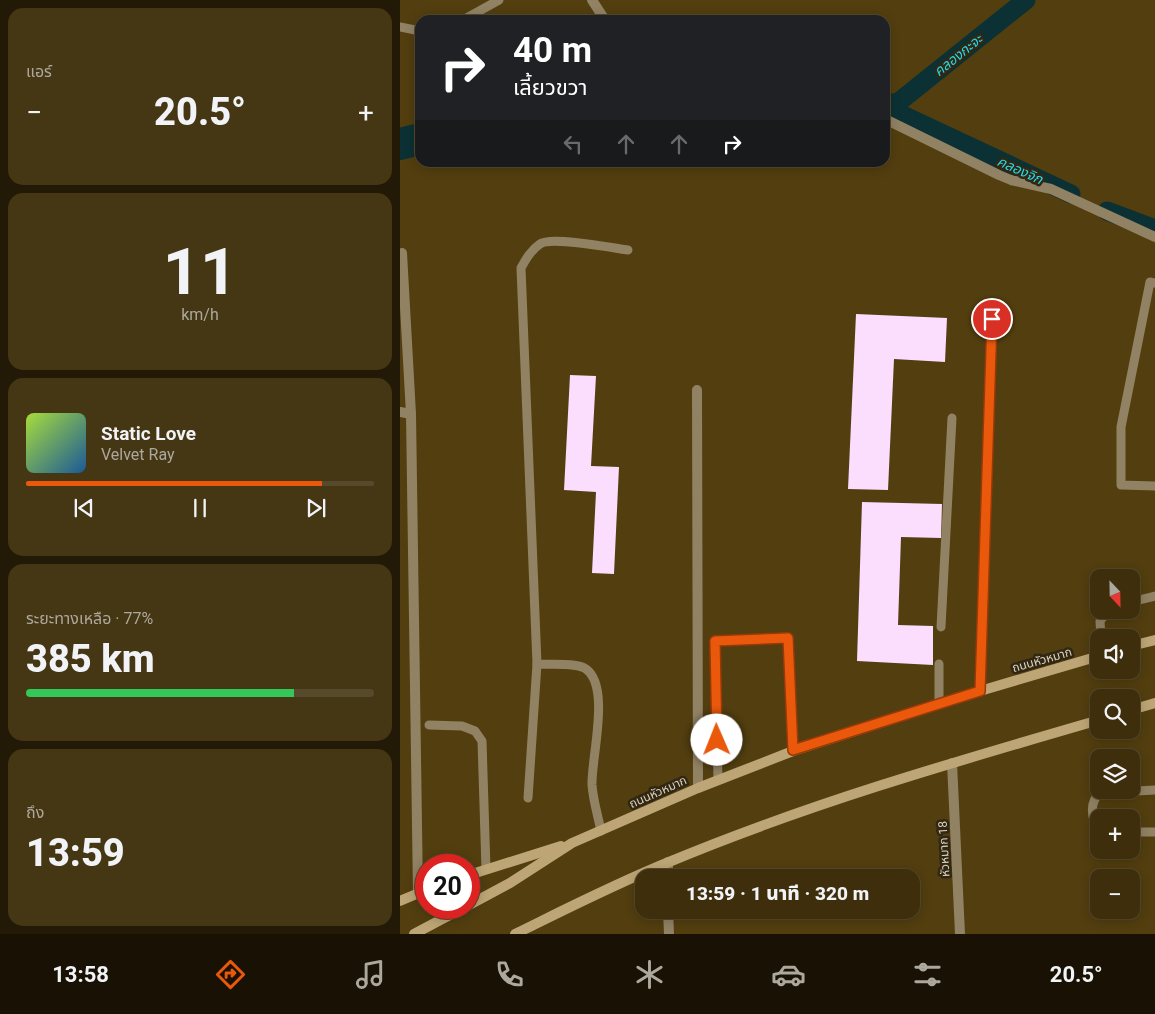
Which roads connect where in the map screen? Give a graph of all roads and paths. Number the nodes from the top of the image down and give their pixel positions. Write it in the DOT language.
graph roads {
  1 [pos="499,0"];
  2 [pos="592,0"];
  3 [pos="472,15"];
  4 [pos="602,15"];
  5 [pos="400,27"];
  6 [pos="415,30"];
  7 [pos="890,121"];
  8 [pos="1155,237"];
  9 [pos="628,250"];
  10 [pos="402,253"];
  11 [pos="1155,283"];
  12 [pos="992,319"];
  13 [pos="697,390"];
  14 [pos="400,412"];
  15 [pos="411,414"];
  16 [pos="952,418"];
  17 [pos="1155,486"];
  18 [pos="1155,596"];
  19 [pos="1140,600"];
  20 [pos="941,626"];
  21 [pos="1155,640"];
  22 [pos="1140,644"];
  23 [pos="1090,659"];
  24 [pos="536,664"];
  25 [pos="939,664"];
  26 [pos="980,691"];
  27 [pos="939,704"];
  28 [pos="1155,704"];
  29 [pos="1140,708"];
  30 [pos="1090,723"];
  31 [pos="429,724"];
  32 [pos="793,750"];
  33 [pos="952,763"];
  34 [pos="718,780"];
  35 [pos="698,788"];
  36 [pos="1155,790"];
  37 [pos="528,798"];
  38 [pos="1092,809"];
  39 [pos="601,831"];
  40 [pos="1140,832"];
  41 [pos="1155,832"];
  42 [pos="572,843"];
  43 [pos="421,854"];
  44 [pos="668,862"];
  45 [pos="486,869"];
  46 [pos="668,869"];
  47 [pos="480,871"];
  48 [pos="415,894"];
  49 [pos="480,898"];
  50 [pos="400,901"];
  51 [pos="442,919"];
  52 [pos="668,919"];
  53 [pos="414,934"];
  54 [pos="515,934"];
  55 [pos="669,934"];
  56 [pos="960,934"];
  1 -- 3 [label="lane"];
  2 -- 4 [label="street"];
  5 -- 6 [label="lane"];
  7 -- 8 [label="street"];
  9 -- 24 [label="lane"];
  10 -- 15 [label="street"];
  11 -- 17 [label="lane"];
  12 -- 26 [label="street"];
  13 -- 35 [label="street"];
  14 -- 15 [label="street"];
  15 -- 43 [label="street"];
  16 -- 20 [label="lane"];
  18 -- 19 [label="lane"];
  21 -- 22 [label="main road"];
  23 -- 26 [label="main road, ถนนหัวหมาก"];
  24 -- 37 [label="lane"];
  24 -- 39 [label="lane"];
  25 -- 27 [label="lane"];
  26 -- 27 [label="main road, ถนนหัวหมาก"];
  27 -- 32 [label="main road, ถนนหัวหมาก"];
  28 -- 29 [label="main road"];
  30 -- 33 [label="main road"];
  31 -- 45 [label="lane"];
  32 -- 34 [label="main road, ถนนหัวหมาก"];
  32 -- 34 [label="lane"];
  33 -- 44 [label="main road"];
  33 -- 56 [label="street, หัวหมาก 18"];
  34 -- 35 [label="main road, ถนนหัวหมาก"];
  35 -- 39 [label="main road, ถนนหัวหมาก"];
  36 -- 38 [label="lane"];
  39 -- 42 [label="main road, ถนนหัวหมาก"];
  40 -- 41 [label="lane"];
  42 -- 45 [label="main road"];
  42 -- 49 [label="main road, ถนนหัวหมาก"];
  44 -- 46 [label="street"];
  44 -- 54 [label="main road"];
  45 -- 47 [label="main road"];
  48 -- 50 [label="main road"];
  51 -- 53 [label="main road"];
  52 -- 55 [label="street"];
}
